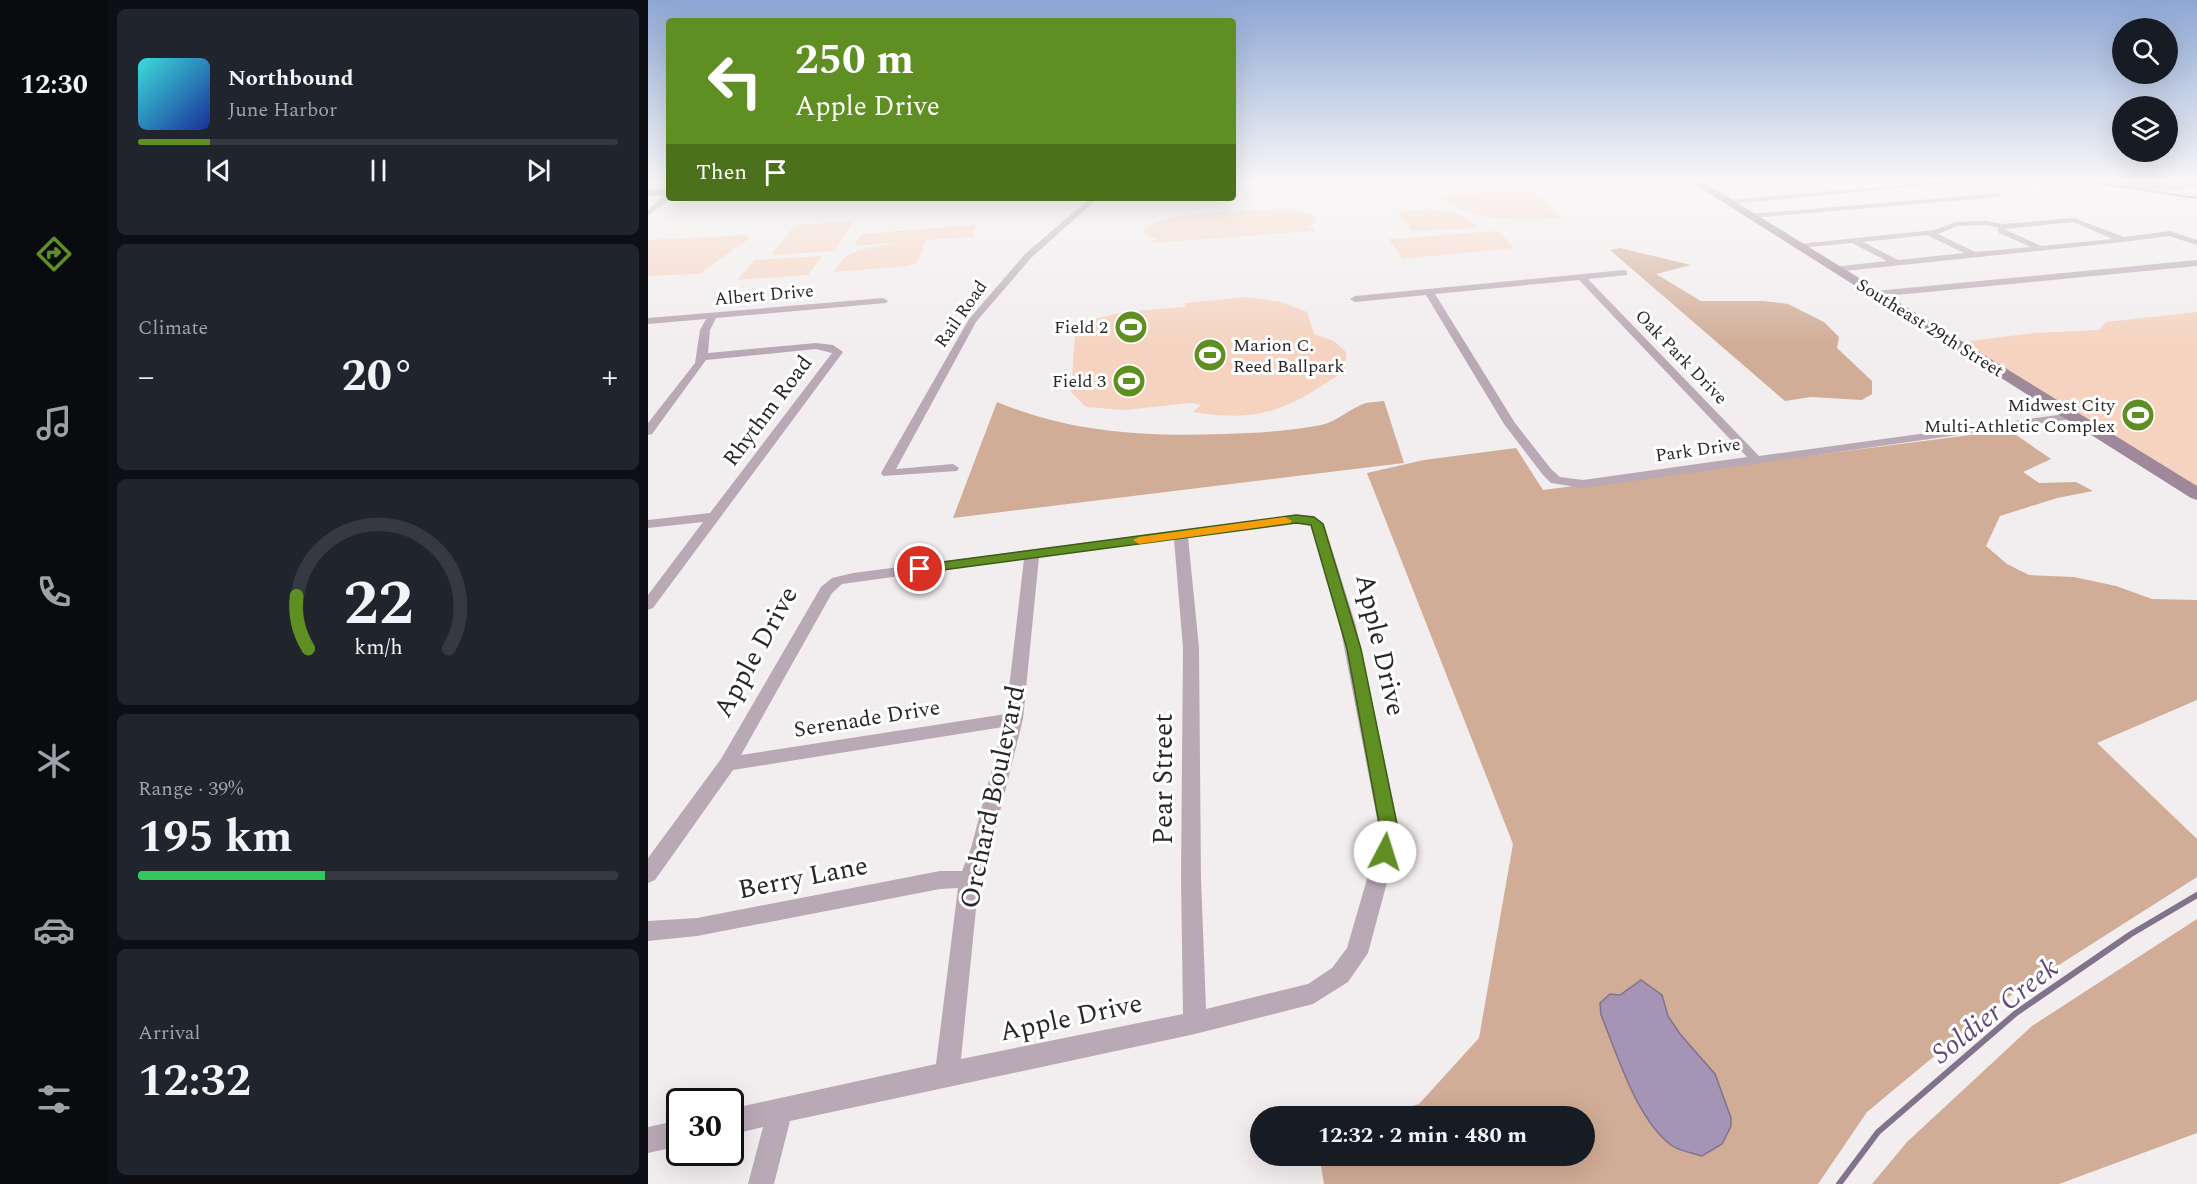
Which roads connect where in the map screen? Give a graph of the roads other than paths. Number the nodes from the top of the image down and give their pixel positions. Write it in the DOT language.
graph roads {
  1 [pos="1052,235"];
  2 [pos="1781,235"];
  3 [pos="1905,235"];
  4 [pos="1934,235"];
  5 [pos="2011,235"];
  6 [pos="2111,235"];
  7 [pos="2155,235"];
  8 [pos="2176,235"];
  9 [pos="1853,240"];
  10 [pos="2123,240"];
  11 [pos="2197,243"];
  12 [pos="1798,246"];
  13 [pos="2041,249"];
  14 [pos="1973,255"];
  15 [pos="1895,262"];
  16 [pos="2197,263"];
  17 [pos="1835,269"];
  18 [pos="1624,273"];
  19 [pos="1581,277"];
  20 [pos="1428,291"];
  21 [pos="1875,294"];
  22 [pos="1355,299"];
  23 [pos="883,301"];
  24 [pos="713,316"];
  25 [pos="648,321"];
  26 [pos="703,357"];
  27 [pos="2072,416"];
  28 [pos="648,431"];
  29 [pos="1756,460"];
  30 [pos="953,468"];
  31 [pos="2197,494"];
  32 [pos="714,517"];
  33 [pos="648,524"];
  34 [pos="1181,535"];
  35 [pos="1032,555"];
  36 [pos="648,605"];
  37 [pos="1014,719"];
  38 [pos="727,764"];
  39 [pos="648,874"];
  40 [pos="969,879"];
  41 [pos="648,931"];
  42 [pos="1195,1023"];
  43 [pos="946,1074"];
  44 [pos="780,1112"];
  45 [pos="744,1119"];
  46 [pos="666,1136"];
  47 [pos="648,1140"];
  48 [pos="761,1184"];
  1 -- 30 [label="street, Rail Road"];
  2 -- 12 [label="main road, Southeast 29th Street"];
  3 -- 9 [label="street"];
  4 -- 14 [label="street"];
  5 -- 13 [label="street"];
  6 -- 10 [label="street"];
  7 -- 10 [label="street"];
  8 -- 11 [label="street"];
  9 -- 12 [label="street"];
  9 -- 15 [label="street"];
  10 -- 13 [label="street"];
  12 -- 17 [label="main road, Southeast 29th Street"];
  13 -- 14 [label="street"];
  14 -- 15 [label="street"];
  15 -- 17 [label="street"];
  16 -- 21 [label="street"];
  17 -- 21 [label="main road, Southeast 29th Street"];
  18 -- 19 [label="street"];
  19 -- 20 [label="street"];
  19 -- 29 [label="street, Oak Park Drive"];
  20 -- 22 [label="street"];
  20 -- 29 [label="street, Park Drive"];
  21 -- 27 [label="main road, Southeast 29th Street"];
  23 -- 24 [label="street, Albert Drive"];
  24 -- 25 [label="street, Albert Drive"];
  24 -- 26 [label="street"];
  26 -- 28 [label="street"];
  26 -- 32 [label="street, Rhythm Road"];
  27 -- 29 [label="street, Park Drive"];
  27 -- 31 [label="main road, Southeast 29th Street"];
  32 -- 33 [label="street"];
  32 -- 36 [label="street, Rhythm Road"];
  34 -- 35 [label="street, Apple Drive"];
  34 -- 42 [label="street, Pear Street"];
  34 -- 42 [label="street, Apple Drive"];
  35 -- 37 [label="street, Orchard Boulevard"];
  35 -- 38 [label="street, Apple Drive"];
  37 -- 38 [label="street, Serenade Drive"];
  37 -- 40 [label="street, Orchard Boulevard"];
  38 -- 39 [label="street, Apple Drive"];
  40 -- 41 [label="street, Berry Lane"];
  40 -- 43 [label="street, Orchard Boulevard"];
  42 -- 43 [label="street, Apple Drive"];
  43 -- 44 [label="street, Apple Drive"];
  44 -- 45 [label="street, Apple Drive"];
  44 -- 48 [label="street"];
  46 -- 47 [label="street"];
}
